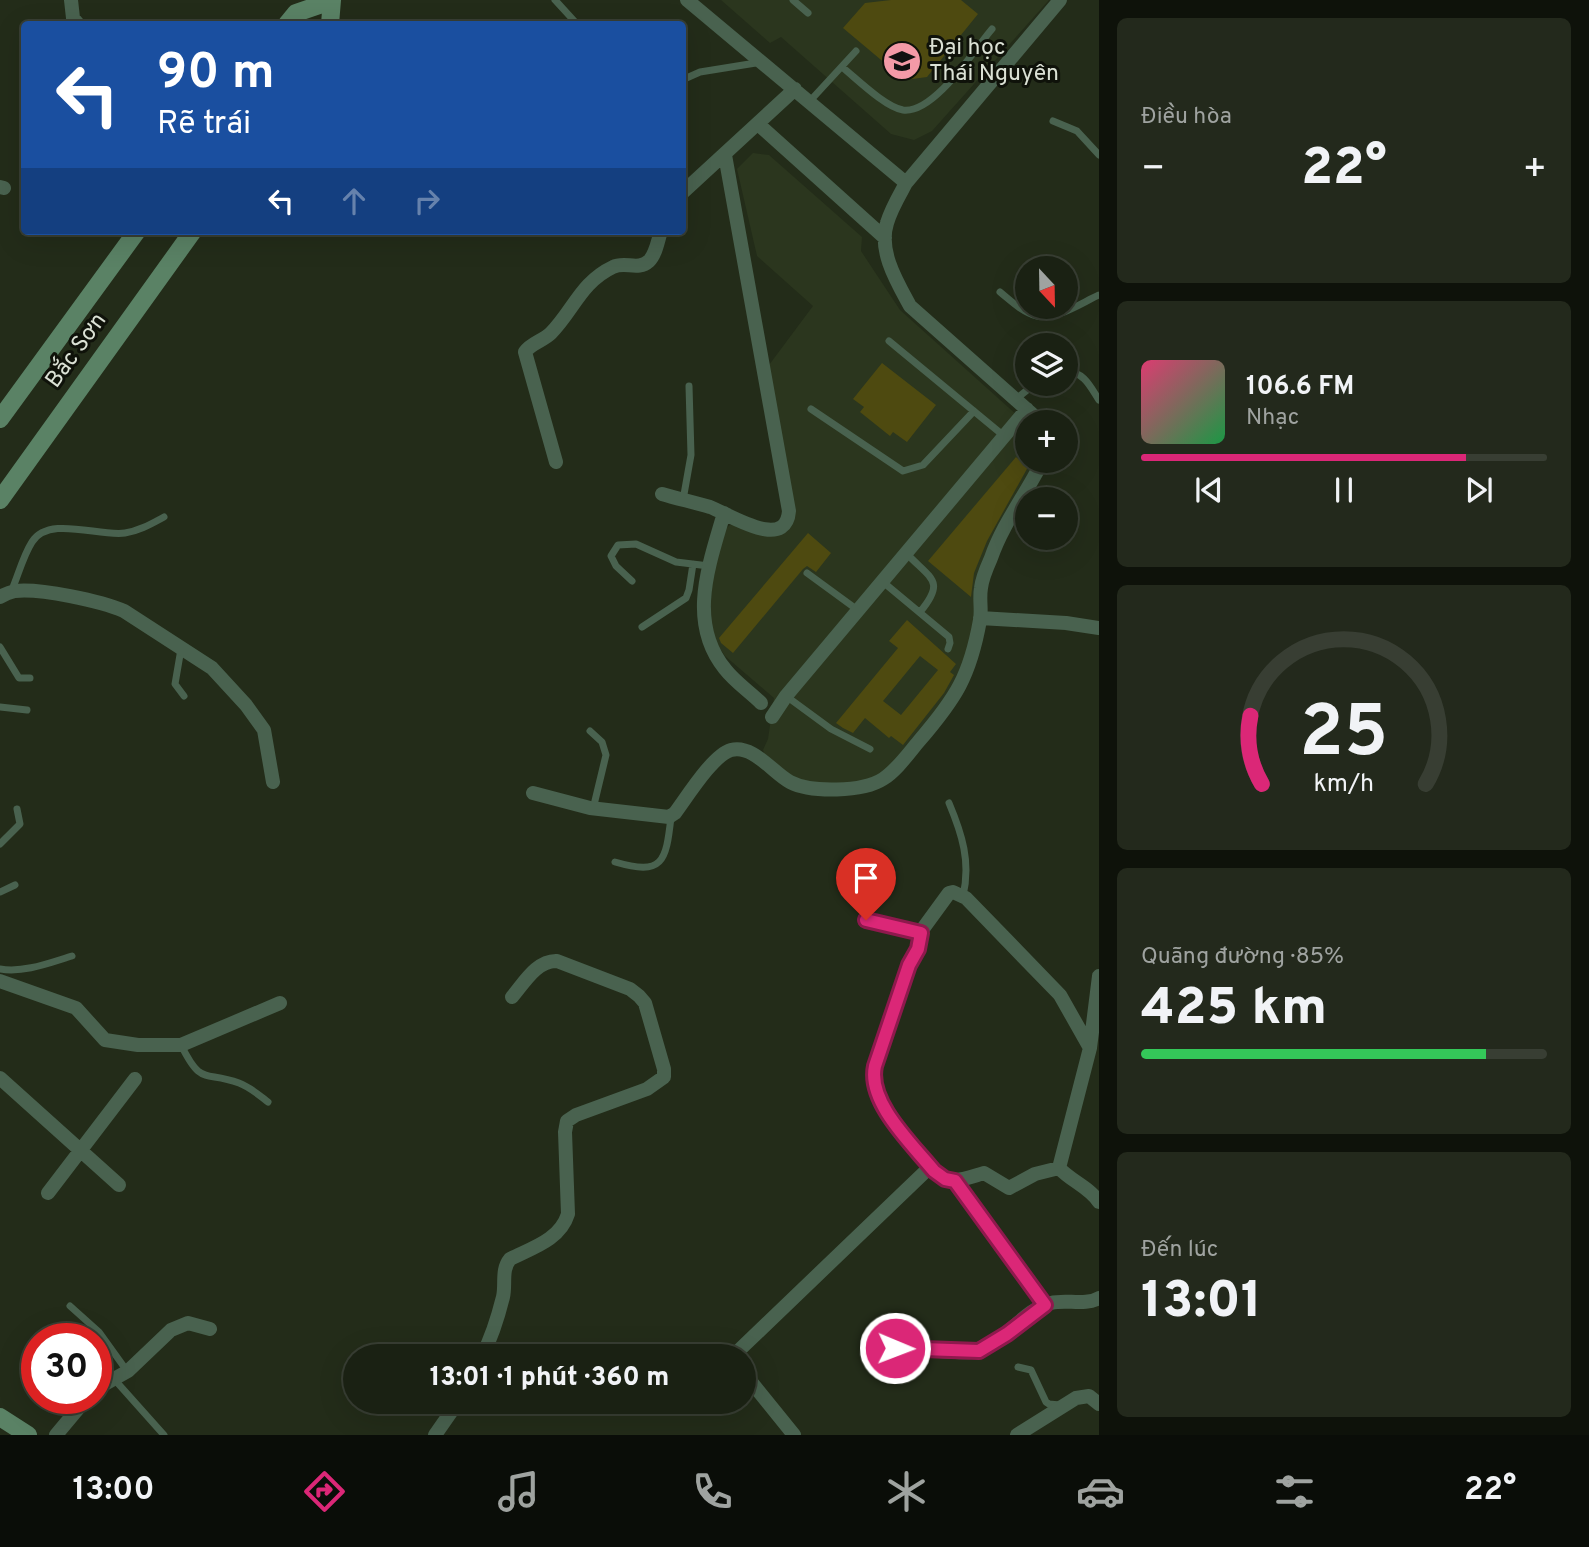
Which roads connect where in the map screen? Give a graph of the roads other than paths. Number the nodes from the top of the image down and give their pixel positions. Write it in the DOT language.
graph roads {
  1 [pos="71,0"];
  2 [pos="331,0"];
  3 [pos="555,0"];
  4 [pos="687,0"];
  5 [pos="793,0"];
  6 [pos="1060,0"];
  7 [pos="808,13"];
  8 [pos="76,21"];
  9 [pos="289,21"];
  10 [pos="330,21"];
  11 [pos="574,21"];
  12 [pos="992,29"];
  13 [pos="856,51"];
  14 [pos="762,62"];
  15 [pos="842,67"];
  16 [pos="686,78"];
  17 [pos="794,89"];
  18 [pos="809,102"];
  19 [pos="1053,121"];
  20 [pos="758,124"];
  21 [pos="725,155"];
  22 [pos="1099,155"];
  23 [pos="906,183"];
  24 [pos="686,189"];
  25 [pos="134,235"];
  26 [pos="190,235"];
  27 [pos="660,235"];
  28 [pos="885,238"];
  29 [pos="1000,292"];
  30 [pos="1099,295"];
  31 [pos="890,341"];
  32 [pos="1078,374"];
  33 [pos="689,386"];
  34 [pos="1020,396"];
  35 [pos="1016,399"];
  36 [pos="1099,400"];
  37 [pos="811,409"];
  38 [pos="1027,409"];
  39 [pos="974,411"];
  40 [pos="0,419"];
  41 [pos="1004,436"];
  42 [pos="556,462"];
  43 [pos="1035,473"];
  44 [pos="662,494"];
  45 [pos="0,500"];
  46 [pos="683,500"];
  47 [pos="724,513"];
  48 [pos="164,517"];
  49 [pos="907,554"];
  50 [pos="692,564"];
  51 [pos="709,566"];
  52 [pos="807,573"];
  53 [pos="632,581"];
  54 [pos="883,582"];
  55 [pos="6,594"];
  56 [pos="860,611"];
  57 [pos="920,611"];
  58 [pos="980,618"];
  59 [pos="642,627"];
  60 [pos="1099,628"];
  61 [pos="0,647"];
  62 [pos="181,649"];
  63 [pos="948,649"];
  64 [pos="30,678"];
  65 [pos="184,696"];
  66 [pos="786,696"];
  67 [pos="761,703"];
  68 [pos="0,707"];
  69 [pos="27,710"];
  70 [pos="772,717"];
  71 [pos="590,731"];
  72 [pos="870,749"];
  73 [pos="273,782"];
  74 [pos="533,793"];
  75 [pos="950,803"];
  76 [pos="17,809"];
  77 [pos="593,809"];
  78 [pos="671,816"];
  79 [pos="0,844"];
  80 [pos="615,862"];
  81 [pos="15,885"];
  82 [pos="0,892"];
  83 [pos="963,896"];
  84 [pos="866,920"];
  85 [pos="921,933"];
  86 [pos="72,956"];
  87 [pos="0,969"];
  88 [pos="1099,976"];
  89 [pos="0,981"];
  90 [pos="512,997"];
  91 [pos="280,1003"];
  92 [pos="181,1045"];
  93 [pos="1090,1048"];
  94 [pos="0,1078"];
  95 [pos="135,1079"];
  96 [pos="268,1102"];
  97 [pos="81,1150"];
  98 [pos="930,1167"];
  99 [pos="1059,1168"];
  100 [pos="955,1181"];
  101 [pos="119,1185"];
  102 [pos="48,1193"];
  103 [pos="1099,1202"];
  104 [pos="1099,1298"];
  105 [pos="1045,1305"];
  106 [pos="69,1306"];
  107 [pos="211,1329"];
  108 [pos="487,1344"];
  109 [pos="746,1344"];
  110 [pos="895,1348"];
  111 [pos="1018,1367"];
  112 [pos="128,1371"];
  113 [pos="114,1379"];
  114 [pos="756,1388"];
  115 [pos="1099,1404"];
  116 [pos="1064,1405"];
  117 [pos="74,1414"];
  118 [pos="450,1414"];
  119 [pos="0,1417"];
  120 [pos="28,1435"];
  121 [pos="56,1435"];
  122 [pos="164,1435"];
  123 [pos="435,1435"];
  124 [pos="794,1435"];
  125 [pos="1017,1435"];
  1 -- 8 [label="street"];
  2 -- 9 [label="main road"];
  2 -- 10 [label="main road"];
  3 -- 11 [label="lane"];
  4 -- 14 [label="street"];
  5 -- 7 [label="lane"];
  6 -- 23 [label="street"];
  12 -- 15 [label="lane"];
  13 -- 15 [label="lane"];
  14 -- 16 [label="lane"];
  14 -- 17 [label="street"];
  15 -- 18 [label="lane"];
  17 -- 18 [label="street"];
  17 -- 20 [label="street"];
  18 -- 23 [label="street"];
  19 -- 22 [label="lane"];
  20 -- 21 [label="street"];
  20 -- 28 [label="street"];
  21 -- 24 [label="street"];
  21 -- 47 [label="street"];
  23 -- 28 [label="street"];
  25 -- 40 [label="main road, Bắc Sơn"];
  26 -- 45 [label="main road, Bắc Sơn"];
  27 -- 42 [label="street"];
  28 -- 35 [label="street"];
  29 -- 30 [label="lane"];
  31 -- 39 [label="lane"];
  32 -- 36 [label="lane"];
  33 -- 46 [label="lane"];
  34 -- 35 [label="lane"];
  35 -- 38 [label="street"];
  37 -- 39 [label="lane"];
  38 -- 41 [label="street"];
  39 -- 41 [label="lane"];
  41 -- 49 [label="street"];
  43 -- 58 [label="street"];
  44 -- 46 [label="street"];
  46 -- 47 [label="street"];
  47 -- 51 [label="street"];
  48 -- 55 [label="lane"];
  49 -- 54 [label="street"];
  49 -- 57 [label="lane"];
  50 -- 51 [label="lane"];
  50 -- 53 [label="lane"];
  50 -- 59 [label="lane"];
  51 -- 67 [label="street"];
  52 -- 56 [label="lane"];
  54 -- 56 [label="street"];
  54 -- 57 [label="lane"];
  55 -- 62 [label="street"];
  56 -- 66 [label="street"];
  57 -- 63 [label="lane"];
  58 -- 60 [label="street"];
  58 -- 78 [label="street"];
  61 -- 64 [label="lane"];
  62 -- 65 [label="lane"];
  62 -- 73 [label="street"];
  66 -- 70 [label="street"];
  66 -- 72 [label="lane"];
  68 -- 69 [label="lane"];
  71 -- 77 [label="lane"];
  74 -- 77 [label="street"];
  75 -- 83 [label="lane"];
  76 -- 79 [label="lane"];
  77 -- 78 [label="street"];
  78 -- 80 [label="lane"];
  81 -- 82 [label="lane"];
  83 -- 85 [label="street"];
  83 -- 93 [label="street"];
  84 -- 85 [label="lane"];
  85 -- 98 [label="street"];
  86 -- 87 [label="lane"];
  88 -- 93 [label="street"];
  89 -- 92 [label="street"];
  90 -- 108 [label="street"];
  91 -- 92 [label="street"];
  92 -- 96 [label="lane"];
  93 -- 99 [label="street"];
  94 -- 97 [label="street"];
  95 -- 97 [label="street"];
  97 -- 101 [label="street"];
  97 -- 102 [label="street"];
  98 -- 100 [label="street"];
  98 -- 109 [label="street"];
  99 -- 100 [label="street"];
  99 -- 103 [label="street"];
  100 -- 105 [label="lane"];
  104 -- 105 [label="street"];
  105 -- 110 [label="street"];
  106 -- 112 [label="lane"];
  107 -- 112 [label="street"];
  111 -- 116 [label="lane"];
  112 -- 113 [label="street"];
  113 -- 122 [label="lane"];
  114 -- 124 [label="street"];
  115 -- 116 [label="street"];
  116 -- 125 [label="street"];
  117 -- 121 [label="street"];
  118 -- 123 [label="street"];
  119 -- 120 [label="main road"];
}
